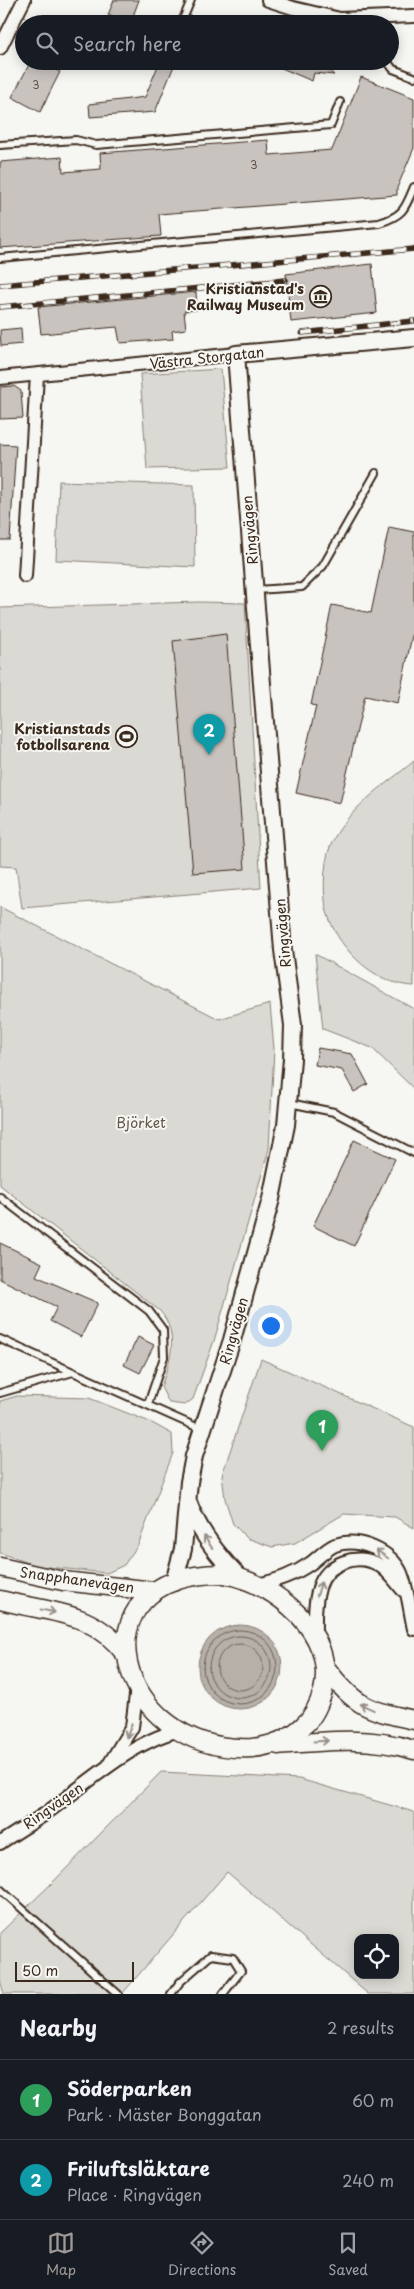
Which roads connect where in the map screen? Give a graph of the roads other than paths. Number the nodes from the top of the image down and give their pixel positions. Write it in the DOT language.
graph roads {
  1 [pos="24,0"];
  2 [pos="191,0"];
  3 [pos="268,0"];
  4 [pos="16,15"];
  5 [pos="185,15"];
  6 [pos="326,15"];
  7 [pos="414,16"];
  8 [pos="15,18"];
  9 [pos="399,18"];
  10 [pos="0,48"];
  11 [pos="396,70"];
  12 [pos="414,77"];
  13 [pos="340,102"];
  14 [pos="0,145"];
  15 [pos="414,187"];
  16 [pos="0,258"];
  17 [pos="414,338"];
  18 [pos="236,354"];
  19 [pos="37,375"];
  20 [pos="0,378"];
  21 [pos="376,473"];
  22 [pos="25,576"];
  23 [pos="255,590"];
  24 [pos="288,1103"];
  25 [pos="414,1153"];
  26 [pos="0,1197"];
  27 [pos="0,1339"];
  28 [pos="73,1372"];
  29 [pos="0,1393"];
  30 [pos="148,1404"];
  31 [pos="202,1429"];
  32 [pos="187,1500"];
  33 [pos="0,1567"];
  34 [pos="239,1577"];
  35 [pos="174,1582"];
  36 [pos="258,1585"];
  37 [pos="154,1591"];
  38 [pos="406,1594"];
  39 [pos="0,1600"];
  40 [pos="414,1629"];
  41 [pos="315,1638"];
  42 [pos="126,1655"];
  43 [pos="326,1668"];
  44 [pos="137,1687"];
  45 [pos="414,1720"];
  46 [pos="177,1731"];
  47 [pos="273,1745"];
  48 [pos="414,1750"];
  49 [pos="106,1768"];
  50 [pos="0,1843"];
  51 [pos="0,1889"];
  52 [pos="118,1994"];
  53 [pos="171,1994"];
  54 [pos="223,1994"];
  1 -- 4 [label="street"];
  2 -- 5 [label="lane"];
  3 -- 6 [label="street"];
  7 -- 9 [label="street"];
  8 -- 10 [label="street"];
  11 -- 12 [label="lane"];
  13 -- 14 [label="lane"];
  15 -- 16 [label="lane"];
  17 -- 18 [label="street, Västra Storgatan"];
  18 -- 19 [label="street, Västra Storgatan"];
  18 -- 23 [label="street, Ringvägen"];
  19 -- 20 [label="street, Västra Storgatan"];
  19 -- 22 [label="street"];
  21 -- 23 [label="lane"];
  23 -- 24 [label="street, Ringvägen"];
  24 -- 25 [label="lane"];
  24 -- 31 [label="street, Ringvägen"];
  26 -- 30 [label="lane"];
  27 -- 28 [label="lane"];
  28 -- 29 [label="lane"];
  28 -- 30 [label="lane"];
  30 -- 31 [label="lane"];
  31 -- 32 [label="street, Ringvägen"];
  34 -- 32 [label="street, one-way"];
  32 -- 35 [label="street, Ringvägen"];
  33 -- 37 [label="main road, Snapphanevägen"];
  34 -- 35 [label="main road"];
  34 -- 36 [label="main road"];
  35 -- 37 [label="main road"];
  38 -- 36 [label="street, one-way"];
  36 -- 41 [label="main road"];
  37 -- 42 [label="main road"];
  38 -- 40 [label="street"];
  41 -- 38 [label="street, one-way"];
  39 -- 42 [label="main road, one-way"];
  41 -- 43 [label="main road"];
  42 -- 44 [label="main road"];
  45 -- 43 [label="main road, one-way"];
  43 -- 47 [label="main road"];
  44 -- 46 [label="main road"];
  44 -- 49 [label="street, Ringvägen, one-way"];
  46 -- 47 [label="main road"];
  46 -- 49 [label="street, Ringvägen"];
  47 -- 48 [label="main road, one-way"];
  49 -- 50 [label="street, Ringvägen"];
  51 -- 52 [label="lane"];
  53 -- 54 [label="lane"];
}
